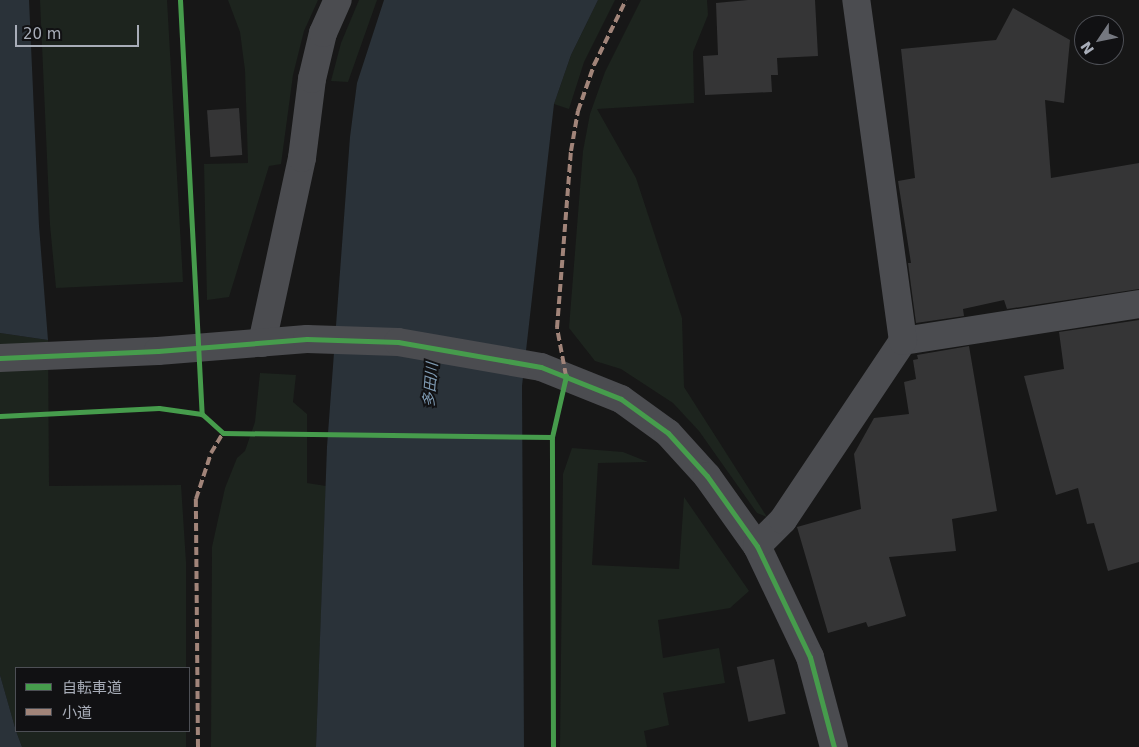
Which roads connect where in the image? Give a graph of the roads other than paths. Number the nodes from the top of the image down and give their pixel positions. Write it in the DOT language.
graph roads {
  1 [pos="338,0"];
  2 [pos="856,0"];
  3 [pos="1139,304"];
  4 [pos="903,341"];
  5 [pos="262,342"];
  6 [pos="0,358"];
  7 [pos="757,546"];
  8 [pos="834,747"];
  1 -- 5 [label="street"];
  2 -- 4 [label="street"];
  3 -- 4 [label="street"];
  4 -- 7 [label="street"];
  5 -- 6 [label="street"];
  5 -- 7 [label="street"];
  7 -- 8 [label="street"];
}
